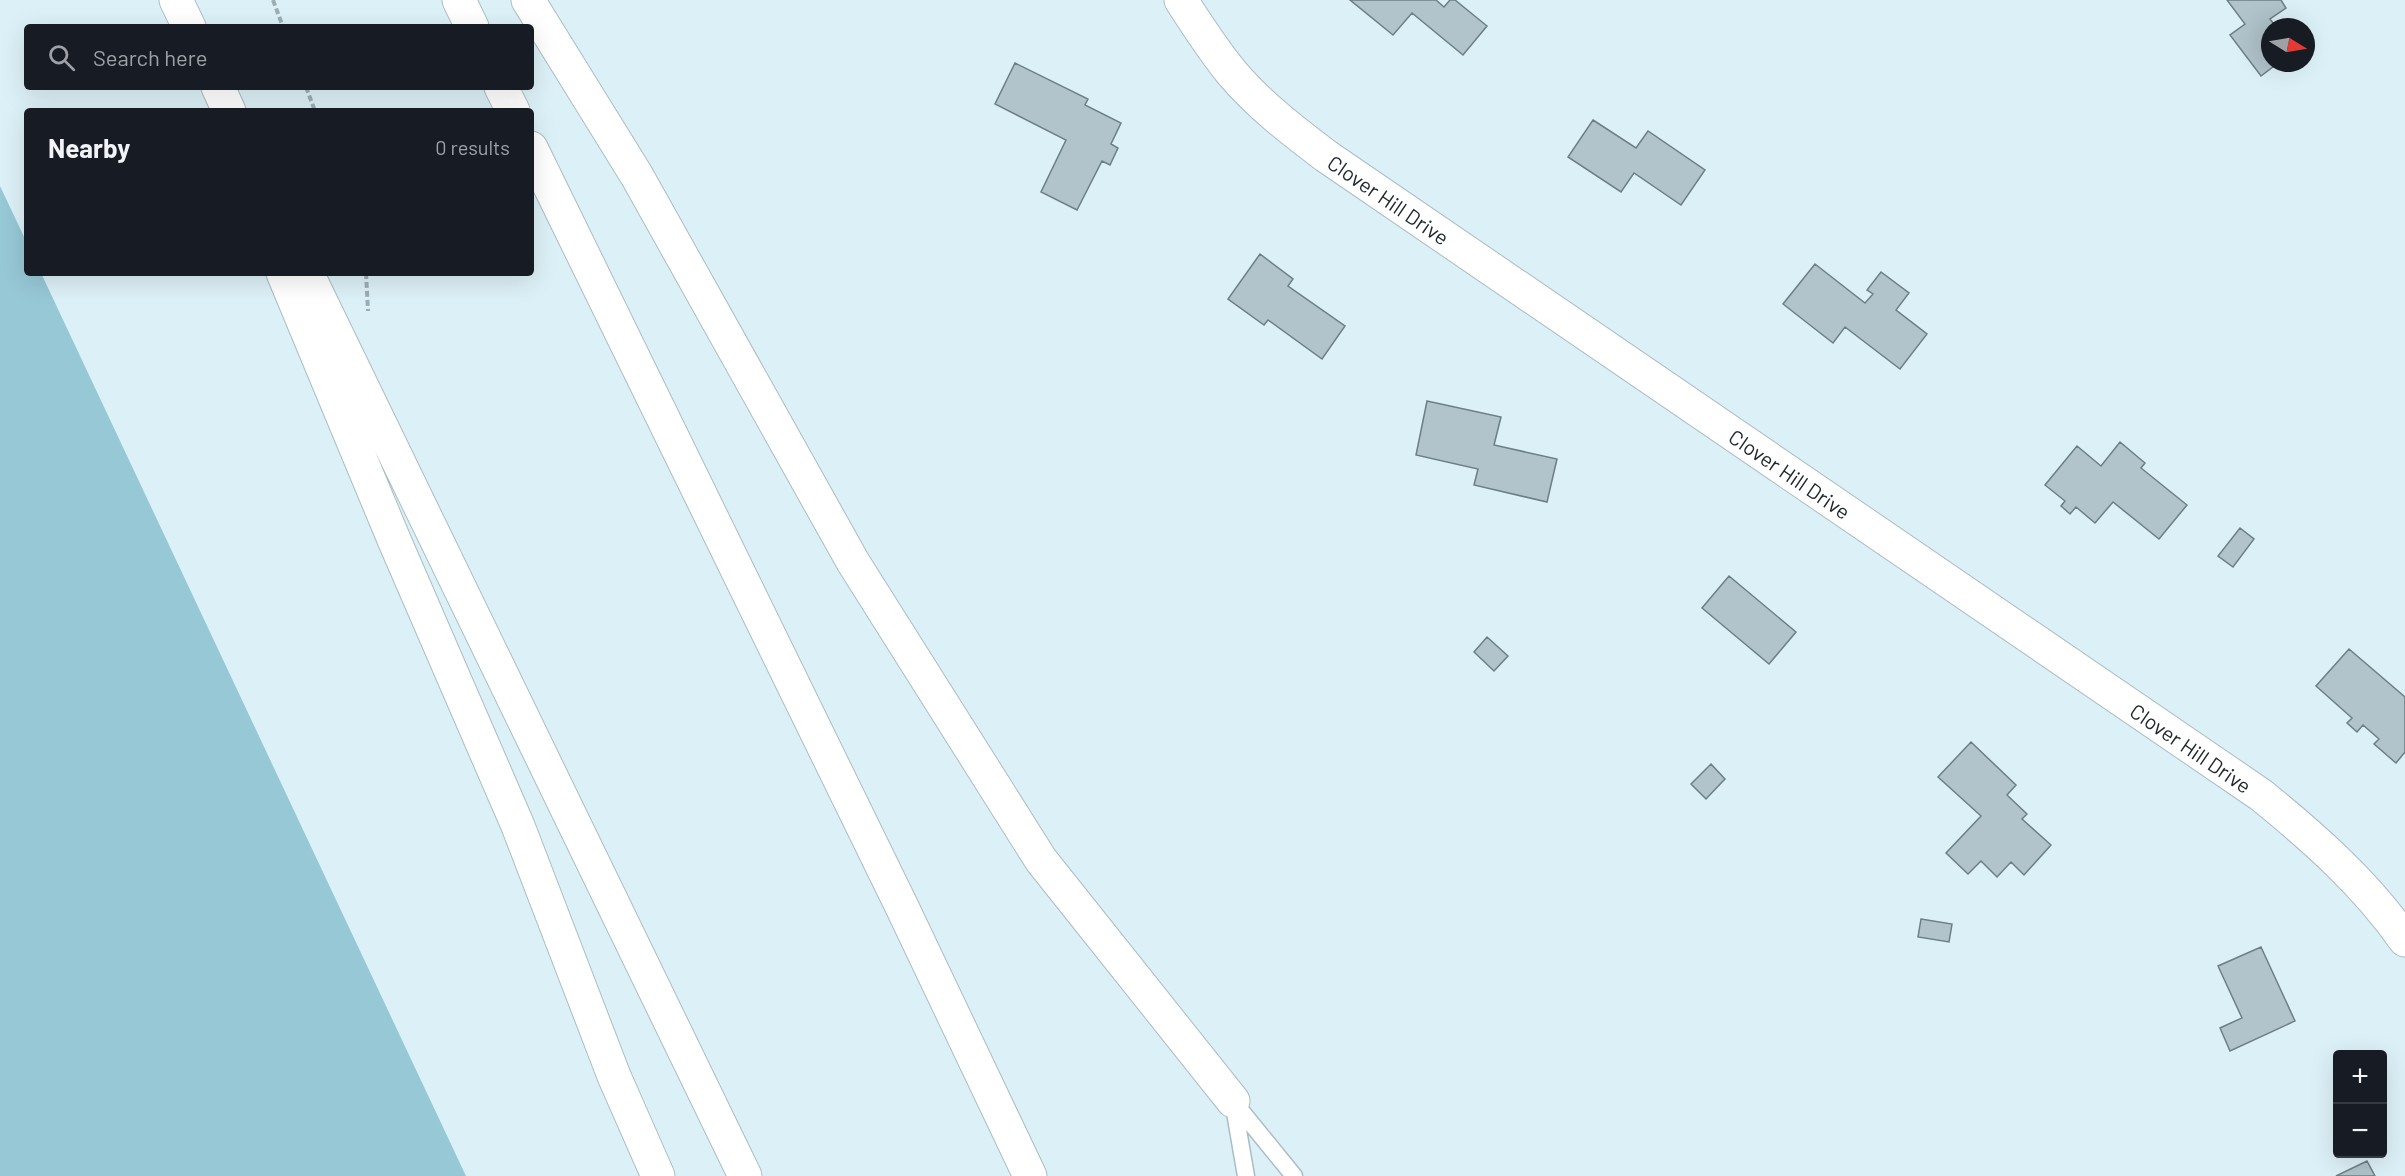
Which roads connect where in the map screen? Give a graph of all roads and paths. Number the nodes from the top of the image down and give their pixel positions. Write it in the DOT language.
graph roads {
  1 [pos="273,0"];
  2 [pos="459,0"];
  3 [pos="528,0"];
  4 [pos="1181,0"];
  5 [pos="283,24"];
  6 [pos="471,24"];
  7 [pos="211,90"];
  8 [pos="219,90"];
  9 [pos="307,90"];
  10 [pos="502,90"];
  11 [pos="218,108"];
  12 [pos="228,108"];
  13 [pos="314,108"];
  14 [pos="512,108"];
  15 [pos="534,154"];
  16 [pos="284,276"];
  17 [pos="308,276"];
  18 [pos="2405,940"];
  19 [pos="1233,1101"];
  20 [pos="658,1176"];
  21 [pos="745,1176"];
  22 [pos="1030,1176"];
  23 [pos="1246,1176"];
  24 [pos="1294,1176"];
  1 -- 5 [label="path"];
  2 -- 6 [label="main road"];
  3 -- 19 [label="main road"];
  4 -- 18 [label="main road, Clover Hill Drive"];
  7 -- 11 [label="main road"];
  8 -- 12 [label="main road"];
  9 -- 13 [label="path"];
  10 -- 14 [label="main road"];
  15 -- 22 [label="main road"];
  16 -- 20 [label="main road"];
  17 -- 21 [label="main road"];
  19 -- 23 [label="lane"];
  19 -- 24 [label="lane"];
}
